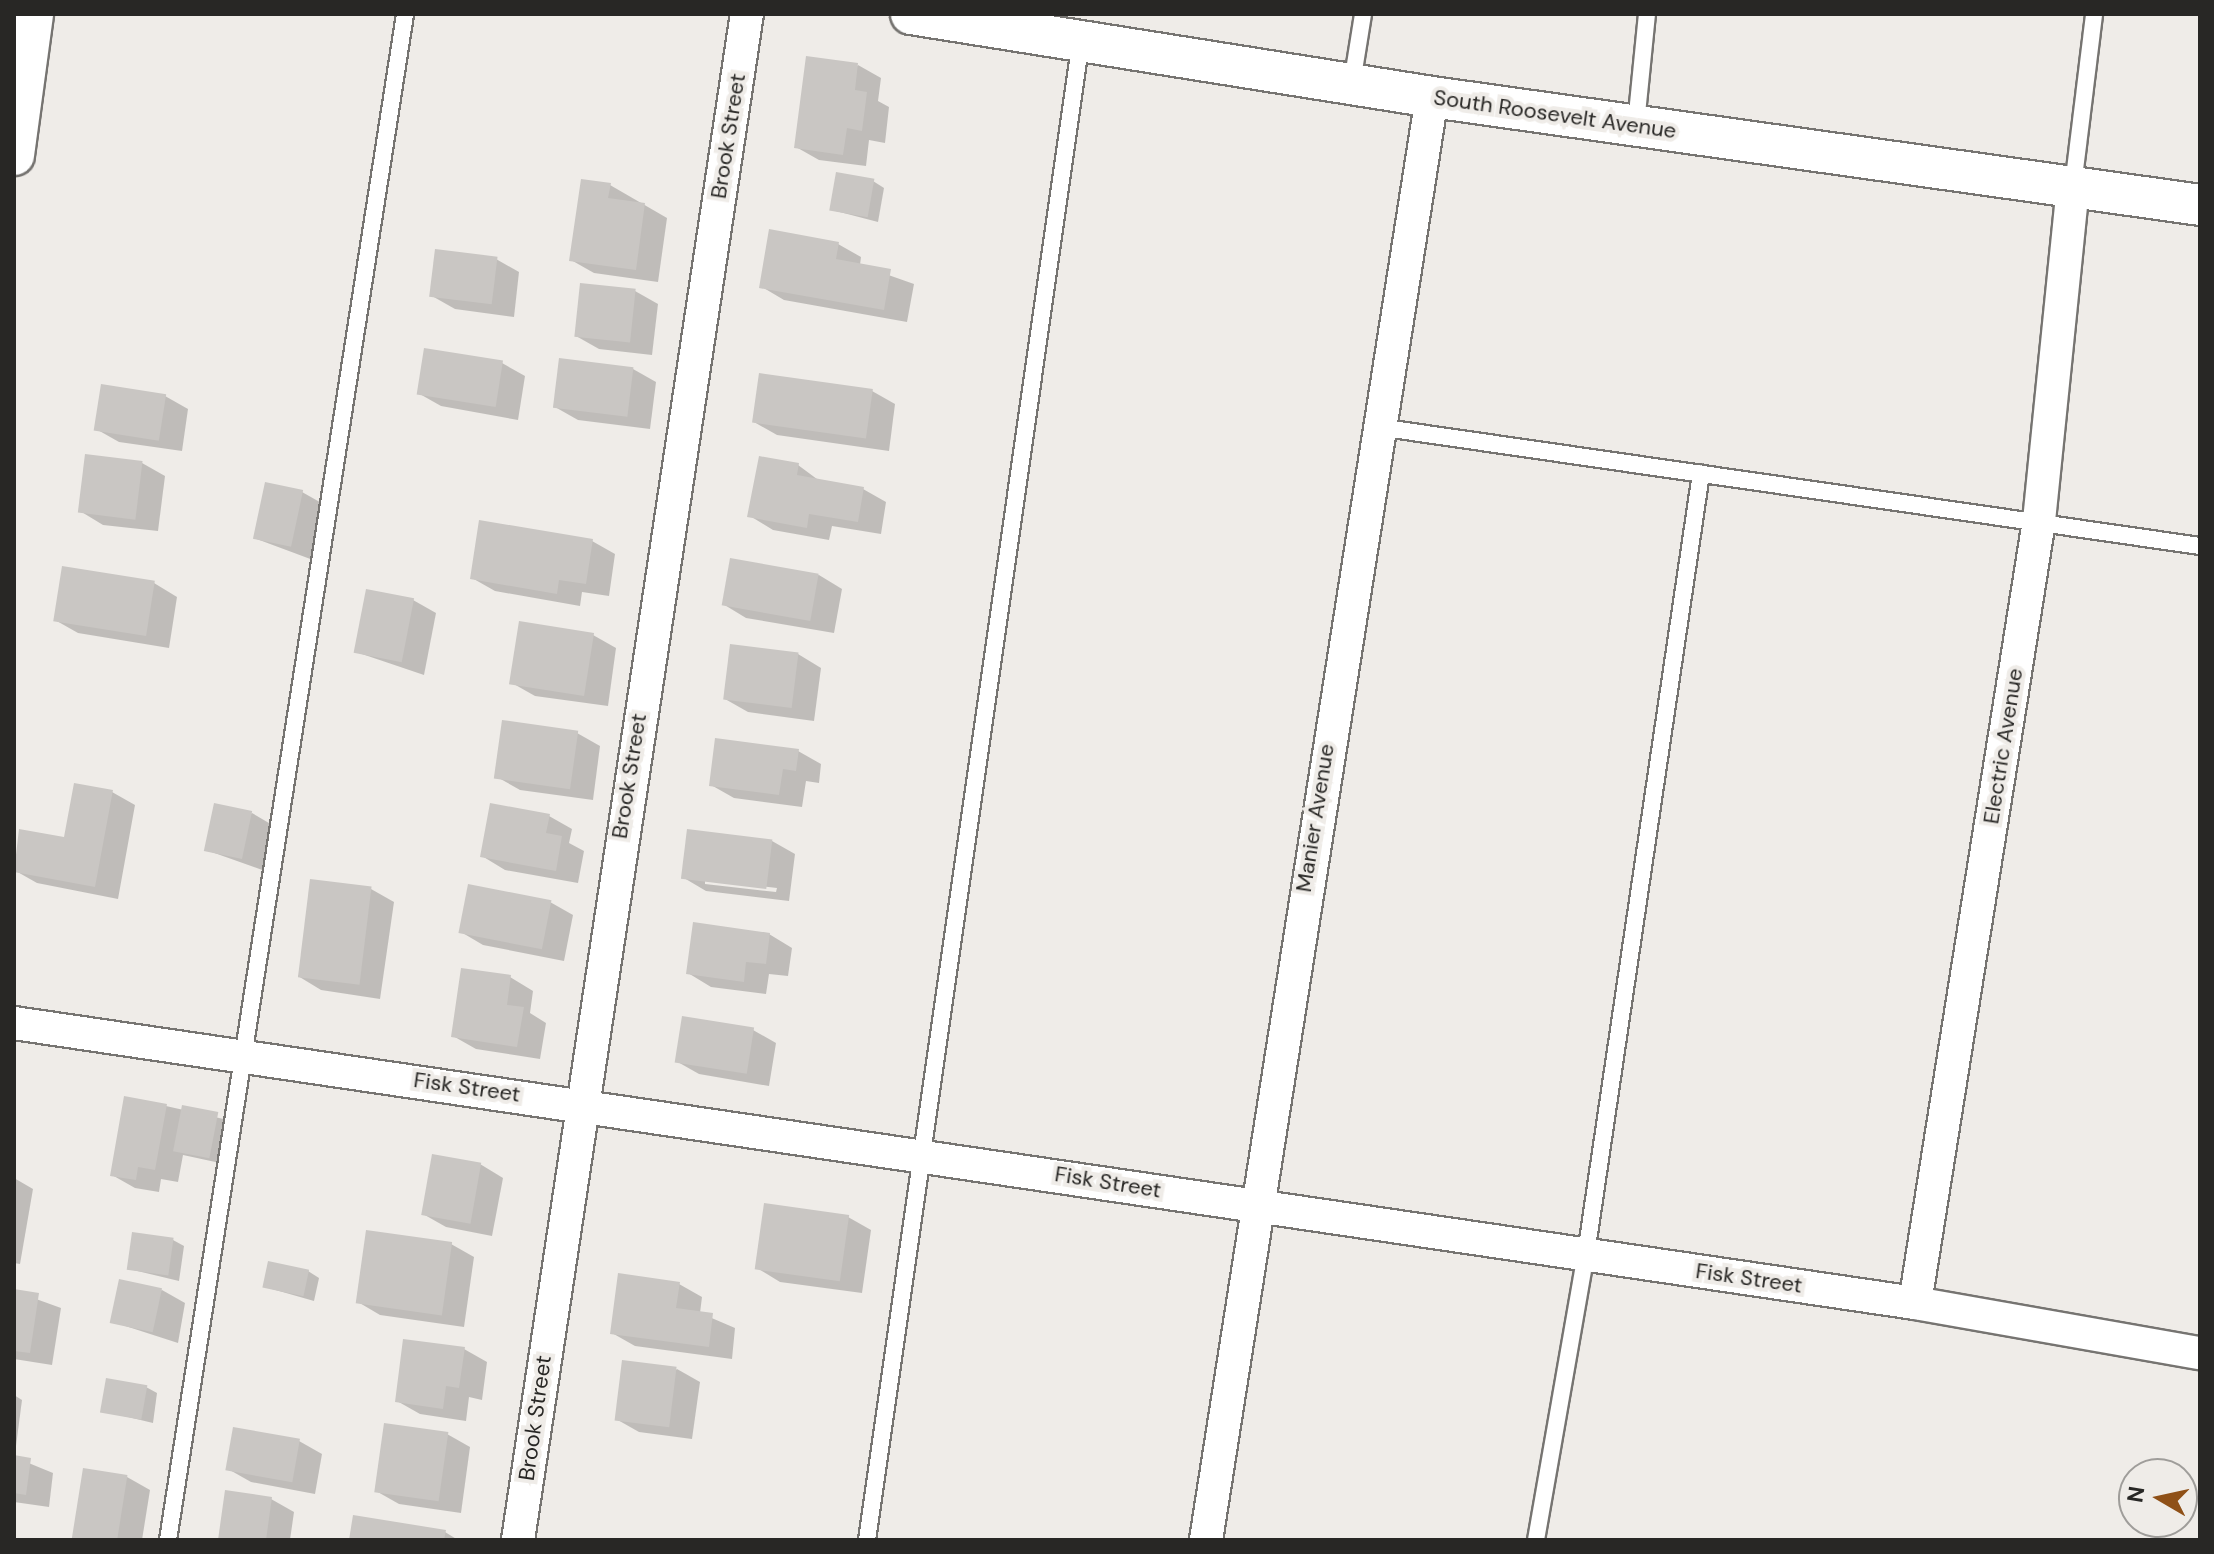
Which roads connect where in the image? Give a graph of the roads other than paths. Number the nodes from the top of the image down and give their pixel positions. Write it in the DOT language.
graph roads {
  1 [pos="33,14"];
  2 [pos="405,14"];
  3 [pos="747,14"];
  4 [pos="911,14"];
  5 [pos="1363,14"];
  6 [pos="1647,14"];
  7 [pos="2094,14"];
  8 [pos="1081,41"];
  9 [pos="1352,85"];
  10 [pos="1432,97"];
  11 [pos="1636,126"];
  12 [pos="14,155"];
  13 [pos="2073,186"];
  14 [pos="2200,205"];
  15 [pos="1378,427"];
  16 [pos="1701,473"];
  17 [pos="2039,521"];
  18 [pos="2200,546"];
  19 [pos="14,1023"];
  20 [pos="245,1055"];
  21 [pos="579,1103"];
  22 [pos="921,1154"];
  23 [pos="1253,1204"];
  24 [pos="1586,1254"];
  25 [pos="1915,1303"];
  26 [pos="2200,1353"];
  27 [pos="168,1540"];
  28 [pos="518,1540"];
  29 [pos="867,1540"];
  30 [pos="1206,1540"];
  31 [pos="1536,1540"];
  1 -- 12 [label="street"];
  2 -- 20 [label="lane"];
  3 -- 21 [label="street, Brook Street"];
  4 -- 8 [label="street, South Roosevelt Avenue"];
  5 -- 9 [label="lane"];
  6 -- 11 [label="lane"];
  7 -- 13 [label="lane"];
  8 -- 9 [label="street, South Roosevelt Avenue"];
  8 -- 22 [label="lane"];
  9 -- 10 [label="street, South Roosevelt Avenue"];
  10 -- 11 [label="street, South Roosevelt Avenue"];
  10 -- 15 [label="street, Manier Avenue"];
  11 -- 13 [label="street, South Roosevelt Avenue"];
  13 -- 14 [label="street, South Roosevelt Avenue"];
  13 -- 17 [label="street, Electric Avenue"];
  15 -- 16 [label="lane"];
  15 -- 23 [label="street, Manier Avenue"];
  16 -- 17 [label="lane"];
  16 -- 24 [label="lane"];
  17 -- 18 [label="lane"];
  17 -- 25 [label="street, Electric Avenue"];
  19 -- 20 [label="street, Fisk Street"];
  20 -- 21 [label="street, Fisk Street"];
  20 -- 27 [label="lane"];
  21 -- 22 [label="street, Fisk Street"];
  21 -- 28 [label="street, Brook Street"];
  22 -- 23 [label="street, Fisk Street"];
  22 -- 29 [label="lane"];
  23 -- 24 [label="street, Fisk Street"];
  23 -- 30 [label="street, Manier Avenue"];
  24 -- 25 [label="street, Fisk Street"];
  24 -- 31 [label="lane"];
  25 -- 26 [label="street, Fisk Street"];
}
